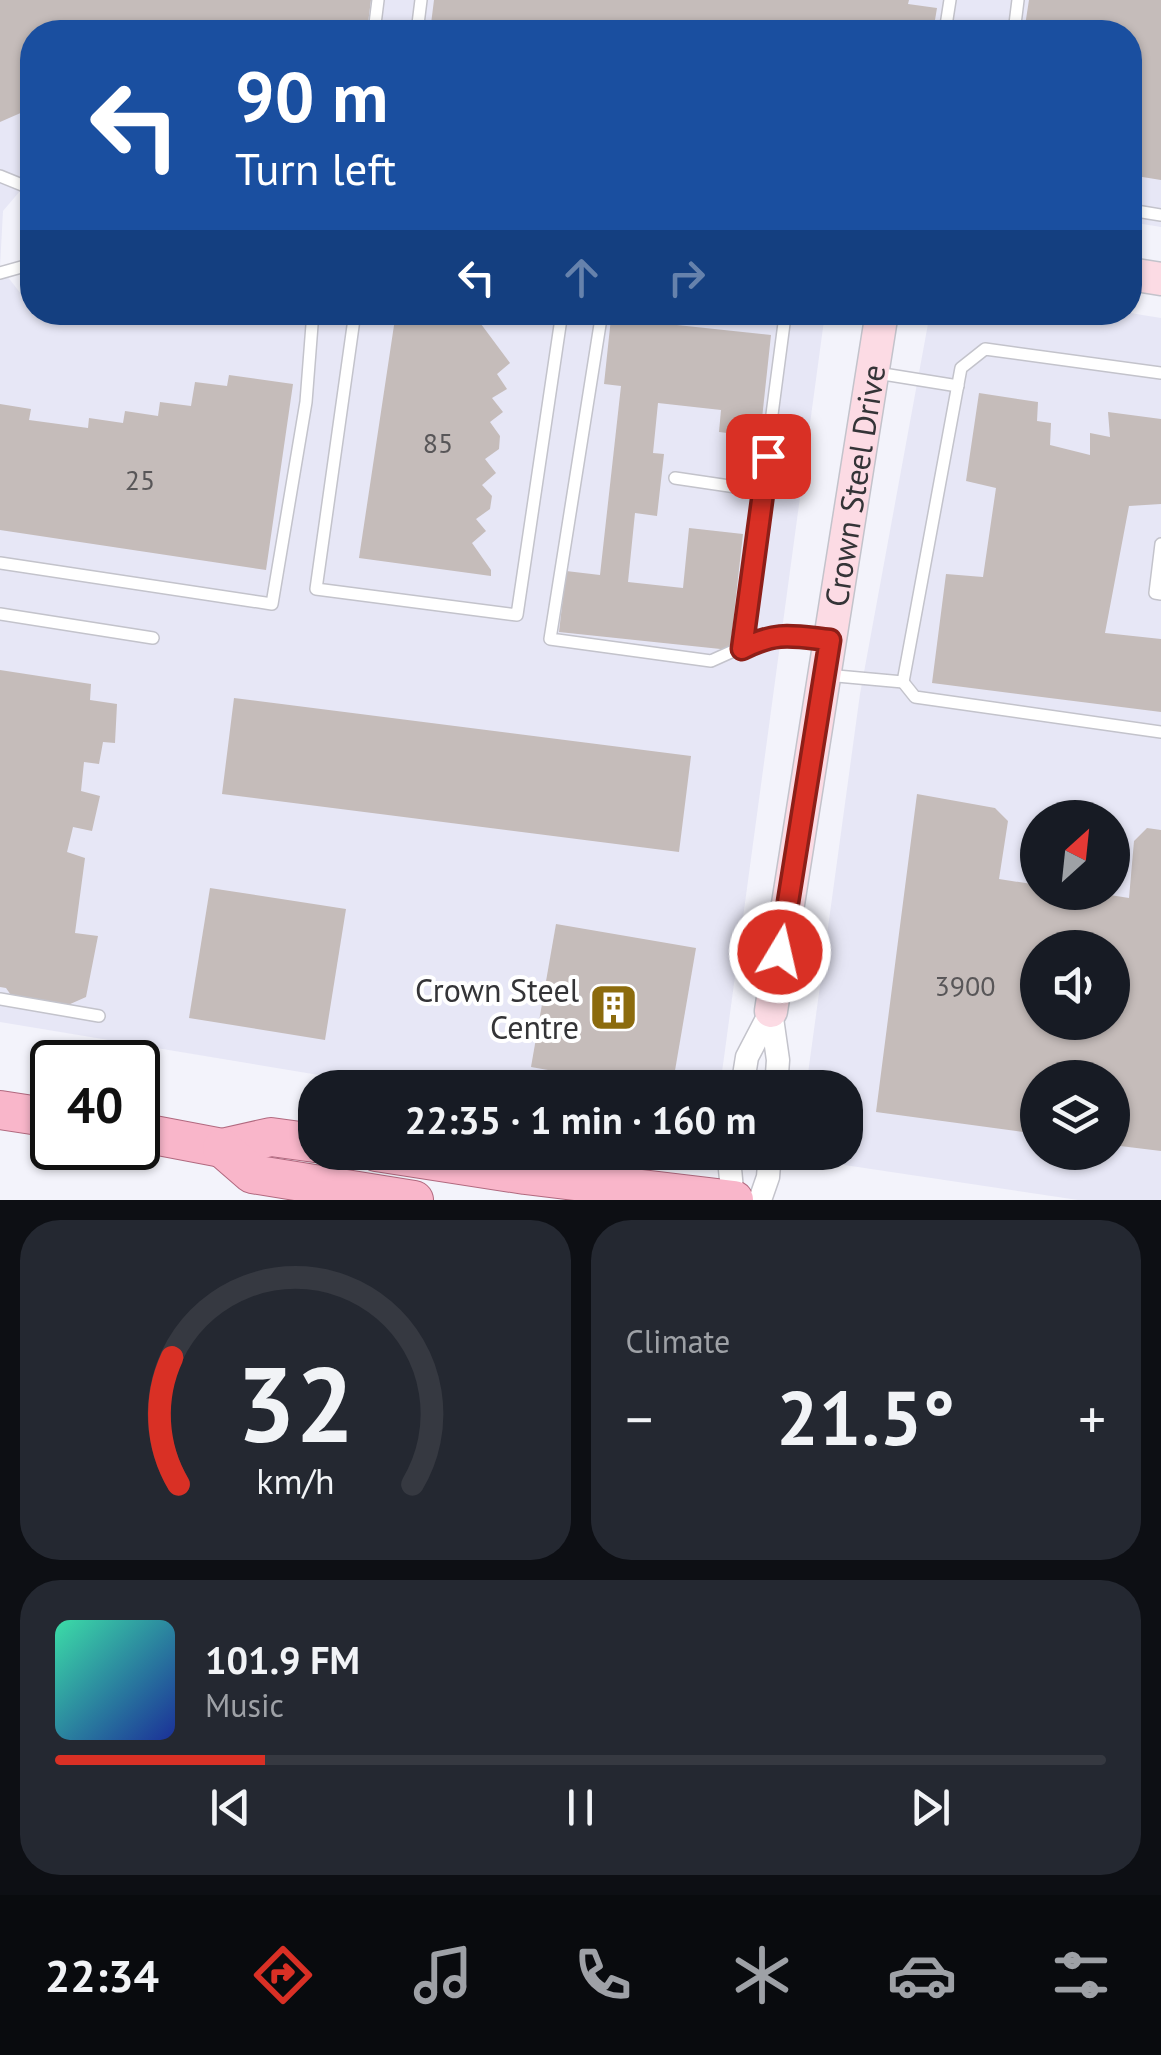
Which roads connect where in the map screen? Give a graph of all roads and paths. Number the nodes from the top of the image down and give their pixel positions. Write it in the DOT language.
graph roads {
  1 [pos="312,325"];
  2 [pos="353,325"];
  3 [pos="560,325"];
  4 [pos="600,325"];
  5 [pos="784,325"];
  6 [pos="880,325"];
  7 [pos="872,372"];
  8 [pos="1161,373"];
  9 [pos="958,386"];
  10 [pos="675,478"];
  11 [pos="764,491"];
  12 [pos="1161,544"];
  13 [pos="0,562"];
  14 [pos="1161,594"];
  15 [pos="0,614"];
  16 [pos="154,638"];
  17 [pos="830,640"];
  18 [pos="742,649"];
  19 [pos="825,674"];
  20 [pos="902,682"];
  21 [pos="1161,732"];
  22 [pos="0,999"];
  23 [pos="770,1011"];
  24 [pos="99,1016"];
  25 [pos="745,1070"];
  26 [pos="777,1070"];
  27 [pos="0,1110"];
  28 [pos="30,1115"];
  29 [pos="160,1136"];
  30 [pos="298,1141"];
  31 [pos="222,1148"];
  32 [pos="493,1170"];
  33 [pos="730,1170"];
  34 [pos="769,1170"];
  35 [pos="414,1200"];
  36 [pos="734,1200"];
  37 [pos="760,1200"];
  1 -- 13 [label="lane"];
  2 -- 3 [label="lane"];
  4 -- 18 [label="lane"];
  5 -- 11 [label="lane"];
  6 -- 7 [label="street, Crown Steel Drive"];
  7 -- 9 [label="lane"];
  7 -- 17 [label="street, Crown Steel Drive"];
  8 -- 9 [label="lane"];
  9 -- 20 [label="lane"];
  10 -- 11 [label="lane"];
  11 -- 18 [label="lane"];
  12 -- 14 [label="lane"];
  15 -- 16 [label="lane"];
  17 -- 18 [label="lane"];
  17 -- 19 [label="street, Crown Steel Drive"];
  19 -- 20 [label="lane"];
  19 -- 23 [label="street, Crown Steel Drive"];
  20 -- 21 [label="lane"];
  22 -- 24 [label="lane"];
  23 -- 25 [label="street, Crown Steel Drive"];
  23 -- 26 [label="street, Crown Steel Drive"];
  27 -- 28 [label="main road"];
  29 -- 31 [label="main road"];
  30 -- 31 [label="main road"];
  31 -- 35 [label="main road"];
  32 -- 36 [label="main road"];
  33 -- 36 [label="street"];
  34 -- 37 [label="street"];
}
